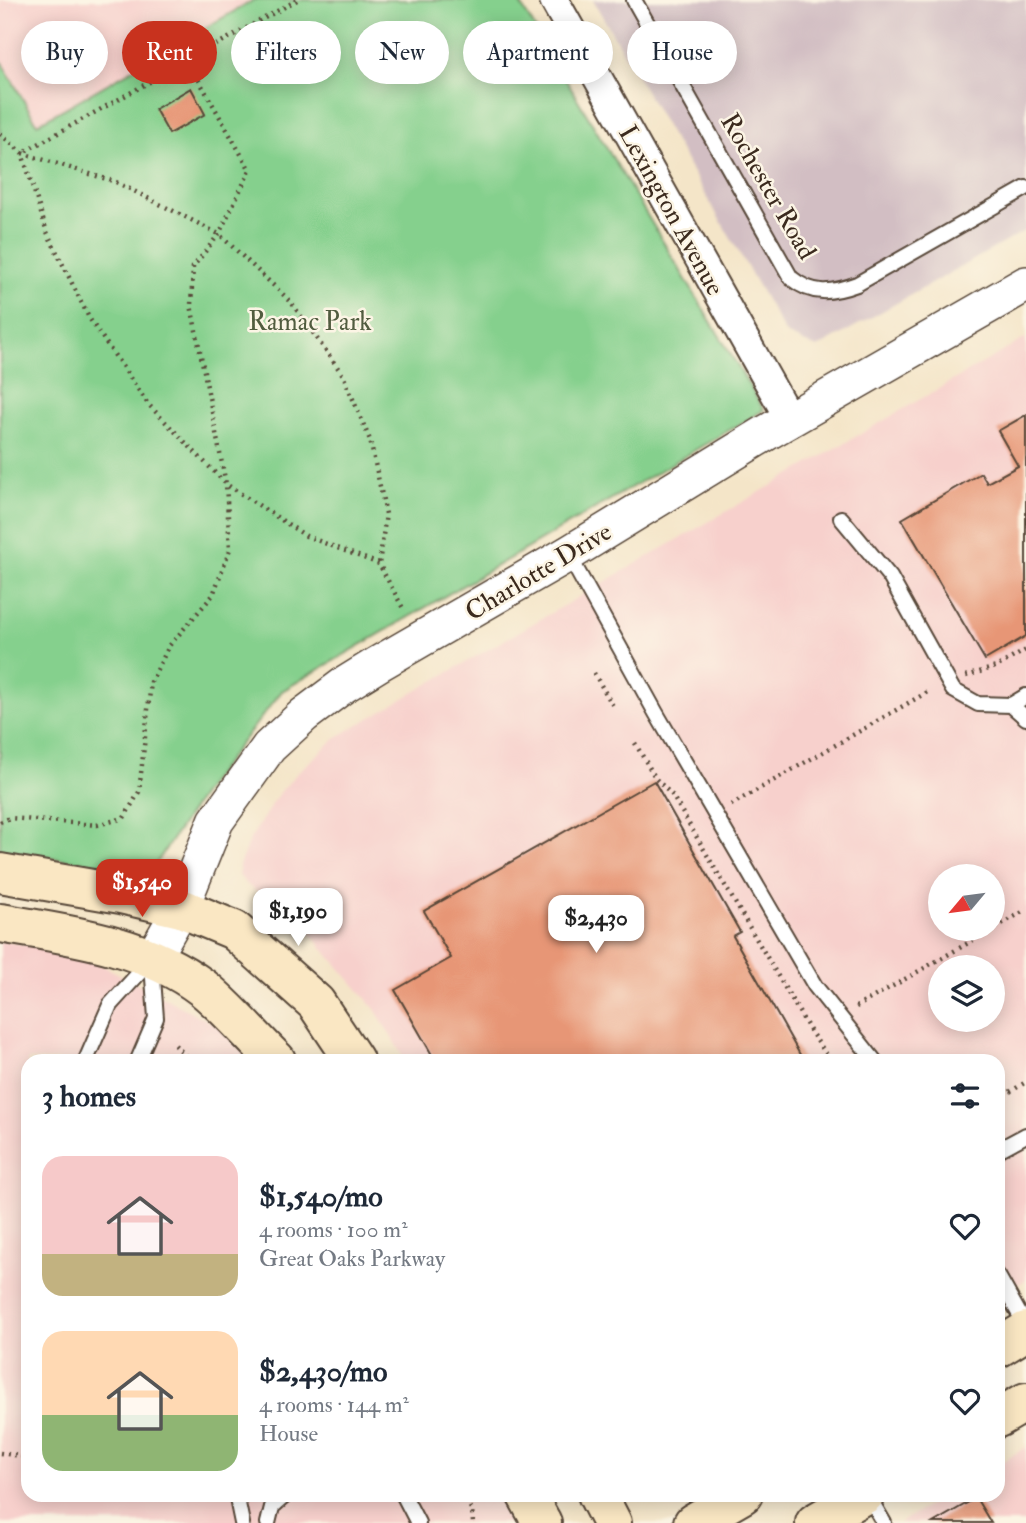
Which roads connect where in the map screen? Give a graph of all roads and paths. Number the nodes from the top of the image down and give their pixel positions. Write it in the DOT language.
graph roads {
  1 [pos="297,0"];
  2 [pos="554,0"];
  3 [pos="634,0"];
  4 [pos="217,45"];
  5 [pos="146,84"];
  6 [pos="201,84"];
  7 [pos="0,134"];
  8 [pos="22,153"];
  9 [pos="1026,188"];
  10 [pos="219,233"];
  11 [pos="1026,284"];
  12 [pos="790,419"];
  13 [pos="226,484"];
  14 [pos="841,518"];
  15 [pos="568,554"];
  16 [pos="379,564"];
  17 [pos="404,610"];
  18 [pos="1026,650"];
  19 [pos="594,673"];
  20 [pos="963,677"];
  21 [pos="932,690"];
  22 [pos="1026,696"];
  23 [pos="1011,705"];
  24 [pos="613,706"];
  25 [pos="1026,718"];
  26 [pos="635,743"];
  27 [pos="731,805"];
  28 [pos="0,822"];
  29 [pos="0,873"];
  30 [pos="181,908"];
  31 [pos="1026,910"];
  32 [pos="0,923"];
  33 [pos="152,959"];
  34 [pos="852,1010"];
  35 [pos="175,1045"];
  36 [pos="89,1054"];
  37 [pos="141,1054"];
  38 [pos="183,1054"];
  39 [pos="270,1054"];
  40 [pos="350,1054"];
  41 [pos="827,1054"];
  42 [pos="869,1054"];
  43 [pos="1026,1082"];
  44 [pos="1005,1095"];
  45 [pos="1026,1135"];
  46 [pos="1005,1146"];
  47 [pos="1005,1289"];
  48 [pos="1026,1329"];
  49 [pos="1005,1343"];
  50 [pos="1026,1402"];
  51 [pos="1005,1414"];
  52 [pos="0,1453"];
  53 [pos="21,1456"];
  54 [pos="238,1502"];
  55 [pos="278,1502"];
  56 [pos="407,1502"];
  57 [pos="468,1502"];
  58 [pos="530,1502"];
  59 [pos="601,1502"];
  60 [pos="729,1502"];
  61 [pos="859,1502"];
  62 [pos="862,1502"];
  63 [pos="242,1523"];
  64 [pos="268,1523"];
  65 [pos="418,1523"];
  66 [pos="473,1523"];
  67 [pos="542,1523"];
  68 [pos="612,1523"];
  69 [pos="693,1523"];
  70 [pos="815,1523"];
  71 [pos="884,1523"];
  1 -- 4 [label="path"];
  2 -- 12 [label="street, Lexington Avenue"];
  3 -- 9 [label="lane, Rochester Road"];
  5 -- 8 [label="path"];
  6 -- 10 [label="path"];
  7 -- 8 [label="path"];
  8 -- 10 [label="path"];
  8 -- 13 [label="path"];
  10 -- 13 [label="path"];
  10 -- 16 [label="path"];
  11 -- 12 [label="street, Charlotte Drive"];
  12 -- 15 [label="street, Charlotte Drive"];
  13 -- 16 [label="path"];
  13 -- 28 [label="path"];
  14 -- 23 [label="lane"];
  15 -- 30 [label="street, Charlotte Drive"];
  15 -- 42 [label="lane"];
  16 -- 17 [label="path"];
  18 -- 20 [label="path"];
  19 -- 24 [label="path"];
  21 -- 27 [label="path"];
  22 -- 23 [label="lane"];
  23 -- 25 [label="lane"];
  26 -- 41 [label="path"];
  29 -- 30 [label="main road"];
  30 -- 33 [label="street, Charlotte Drive"];
  30 -- 40 [label="main road"];
  31 -- 34 [label="path"];
  32 -- 33 [label="main road"];
  33 -- 36 [label="lane"];
  33 -- 37 [label="lane"];
  33 -- 39 [label="main road"];
  35 -- 38 [label="path"];
  43 -- 44 [label="path"];
  45 -- 46 [label="lane"];
  47 -- 48 [label="lane"];
  48 -- 49 [label="main road"];
  50 -- 51 [label="main road"];
  52 -- 53 [label="path"];
  54 -- 63 [label="lane"];
  55 -- 64 [label="lane"];
  56 -- 65 [label="lane"];
  57 -- 66 [label="path"];
  58 -- 67 [label="main road"];
  59 -- 68 [label="main road"];
  60 -- 69 [label="main road"];
  61 -- 70 [label="main road"];
  62 -- 71 [label="lane"];
}
